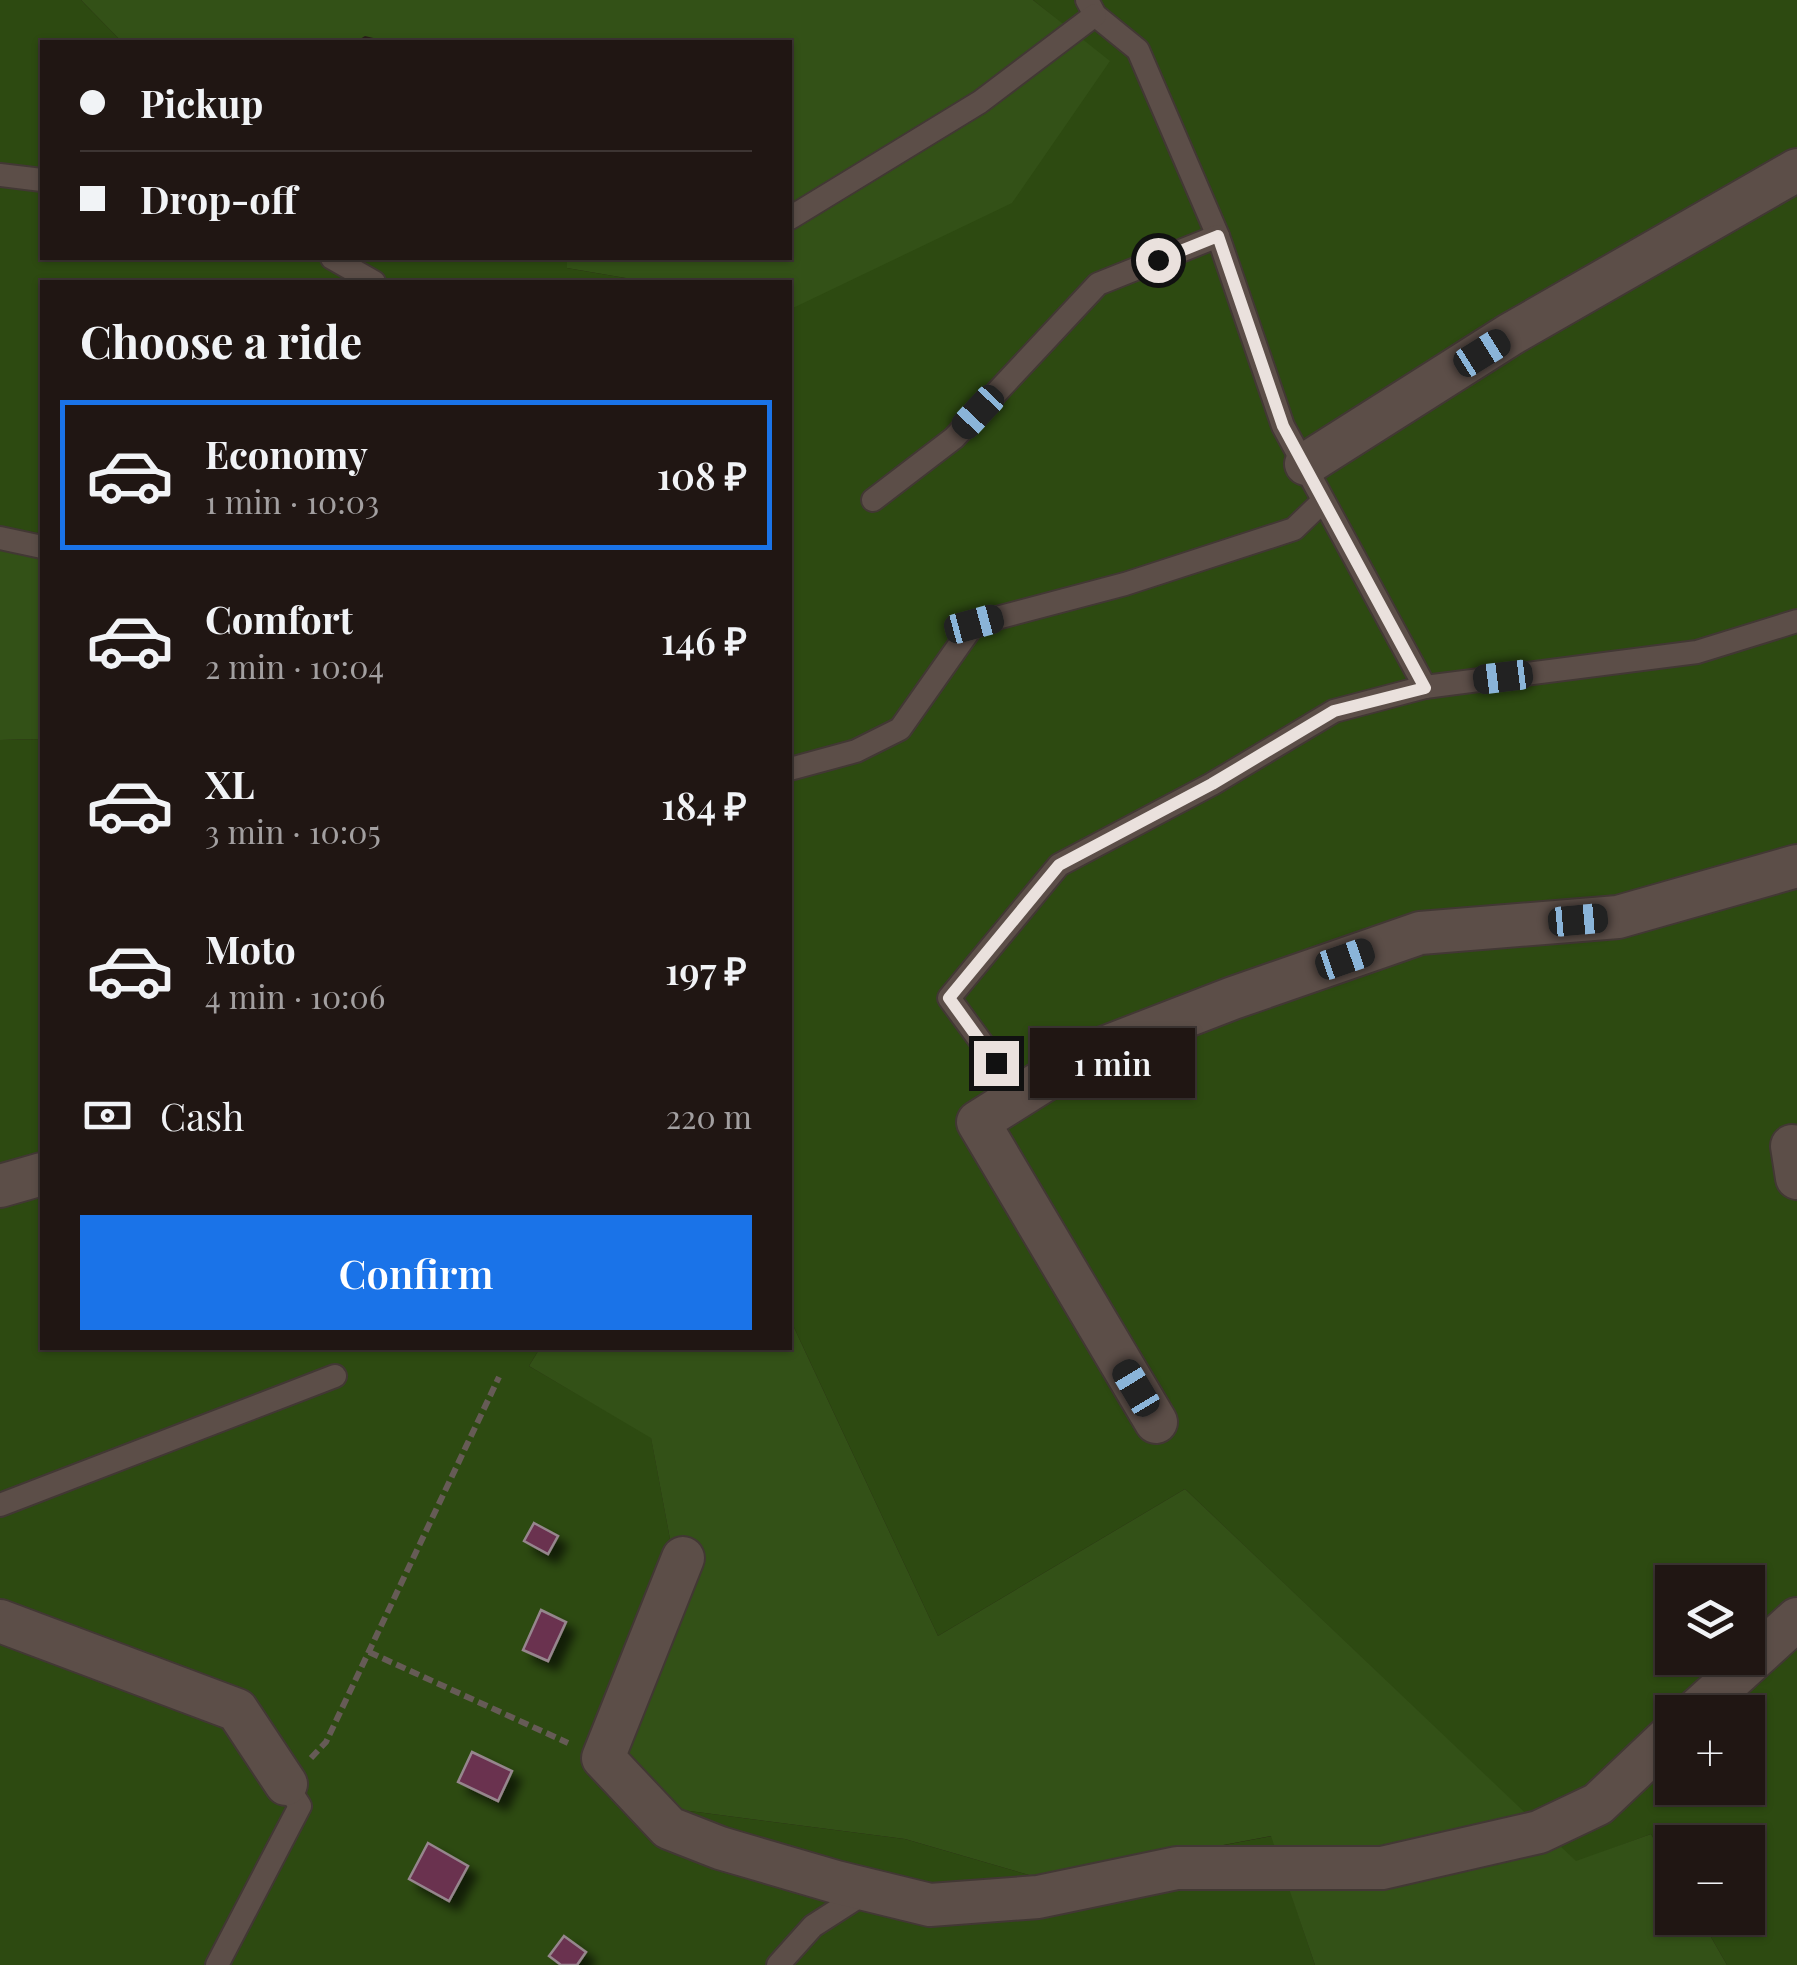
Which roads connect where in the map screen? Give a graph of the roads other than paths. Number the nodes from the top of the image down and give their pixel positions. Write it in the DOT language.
graph roads {
  1 [pos="1091,8"];
  2 [pos="1797,170"];
  3 [pos="0,175"];
  4 [pos="40,180"];
  5 [pos="792,217"];
  6 [pos="1218,236"];
  7 [pos="336,260"];
  8 [pos="370,280"];
  9 [pos="1314,482"];
  10 [pos="873,500"];
  11 [pos="0,538"];
  12 [pos="40,547"];
  13 [pos="1797,621"];
  14 [pos="1425,688"];
  15 [pos="792,768"];
  16 [pos="1797,866"];
  17 [pos="1020,1096"];
  18 [pos="40,1175"];
  19 [pos="0,1186"];
  20 [pos="335,1376"];
  21 [pos="1156,1422"];
  22 [pos="0,1505"];
  23 [pos="683,1558"];
  24 [pos="1797,1619"];
  25 [pos="0,1621"];
  26 [pos="1714,1695"];
  27 [pos="1655,1750"];
  28 [pos="286,1784"];
  29 [pos="869,1890"];
  30 [pos="217,1965"];
  31 [pos="778,1965"];
  1 -- 5 [label="lane"];
  1 -- 6 [label="lane"];
  2 -- 9 [label="street"];
  3 -- 4 [label="lane"];
  6 -- 9 [label="lane"];
  6 -- 10 [label="lane"];
  7 -- 8 [label="lane"];
  9 -- 14 [label="lane"];
  9 -- 15 [label="lane"];
  11 -- 12 [label="lane"];
  13 -- 14 [label="lane"];
  14 -- 17 [label="lane"];
  16 -- 17 [label="street"];
  17 -- 21 [label="street"];
  18 -- 19 [label="street"];
  20 -- 22 [label="lane"];
  23 -- 29 [label="street"];
  24 -- 26 [label="street"];
  25 -- 28 [label="street"];
  27 -- 29 [label="street"];
  28 -- 30 [label="lane"];
  29 -- 31 [label="lane"];
}
